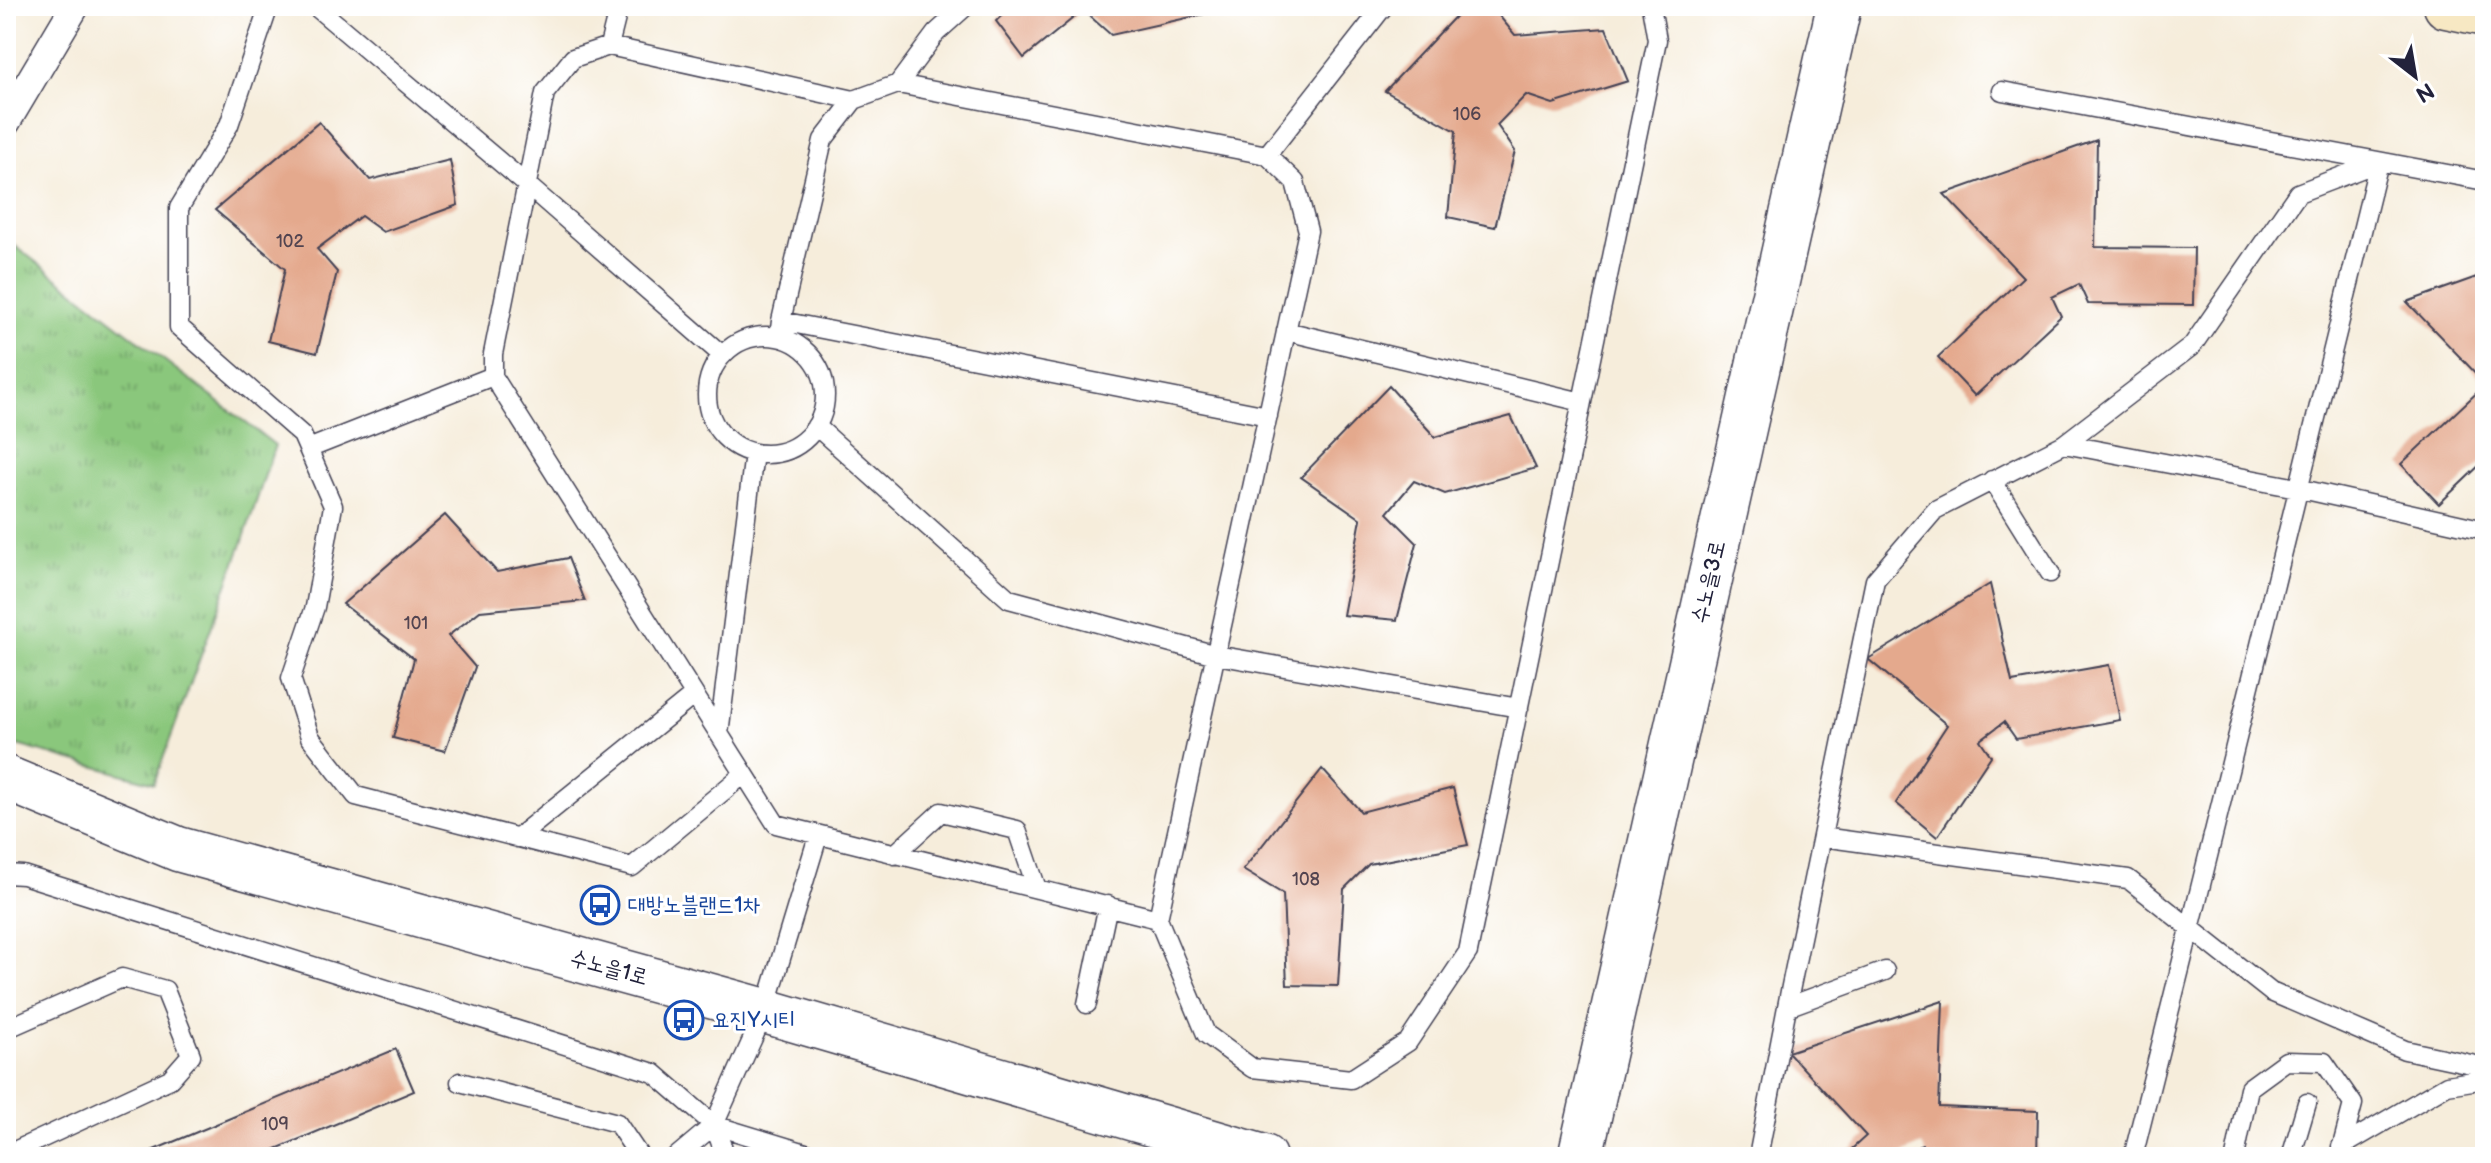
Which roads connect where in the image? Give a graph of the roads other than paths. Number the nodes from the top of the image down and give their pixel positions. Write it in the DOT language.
graph roads {
  1 [pos="75,6"];
  2 [pos="269,6"];
  3 [pos="315,6"];
  4 [pos="619,6"];
  5 [pos="966,6"];
  6 [pos="1384,6"];
  7 [pos="1651,6"];
  8 [pos="1839,6"];
  9 [pos="2446,6"];
  10 [pos="2485,14"];
  11 [pos="609,46"];
  12 [pos="898,84"];
  13 [pos="2002,91"];
  14 [pos="854,100"];
  15 [pos="6,122"];
  16 [pos="1267,155"];
  17 [pos="2379,162"];
  18 [pos="2485,181"];
  19 [pos="526,184"];
  20 [pos="780,329"];
  21 [pos="1286,331"];
  22 [pos="722,355"];
  23 [pos="493,376"];
  24 [pos="1582,402"];
  25 [pos="1268,416"];
  26 [pos="816,426"];
  27 [pos="2064,444"];
  28 [pos="308,449"];
  29 [pos="754,453"];
  30 [pos="1992,480"];
  31 [pos="2297,488"];
  32 [pos="2485,530"];
  33 [pos="2050,573"];
  34 [pos="1216,655"];
  35 [pos="694,695"];
  36 [pos="1519,708"];
  37 [pos="719,734"];
  38 [pos="744,774"];
  39 [pos="6,778"];
  40 [pos="818,836"];
  41 [pos="1822,837"];
  42 [pos="517,838"];
  43 [pos="894,855"];
  44 [pos="6,874"];
  45 [pos="1037,889"];
  46 [pos="1108,905"];
  47 [pos="1158,919"];
  48 [pos="2191,928"];
  49 [pos="1885,971"];
  50 [pos="1087,1004"];
  51 [pos="1787,1007"];
  52 [pos="765,1011"];
  53 [pos="6,1029"];
  54 [pos="2485,1067"];
  55 [pos="2485,1079"];
  56 [pos="460,1082"];
  57 [pos="2307,1103"];
  58 [pos="714,1125"];
  59 [pos="2340,1152"];
  60 [pos="6,1155"];
  61 [pos="640,1157"];
  62 [pos="676,1157"];
  63 [pos="726,1157"];
  64 [pos="819,1157"];
  65 [pos="1264,1157"];
  66 [pos="1580,1157"];
  67 [pos="1758,1157"];
  68 [pos="2133,1157"];
  69 [pos="2235,1157"];
  70 [pos="2291,1157"];
  1 -- 15 [label="street"];
  2 -- 28 [label="lane"];
  3 -- 19 [label="lane"];
  4 -- 11 [label="lane"];
  5 -- 12 [label="lane"];
  6 -- 16 [label="lane"];
  7 -- 24 [label="lane"];
  8 -- 66 [label="street, 수노을3로"];
  9 -- 10 [label="main road"];
  11 -- 14 [label="lane"];
  11 -- 19 [label="lane"];
  12 -- 14 [label="lane"];
  12 -- 16 [label="lane"];
  13 -- 17 [label="lane"];
  14 -- 20 [label="lane"];
  16 -- 21 [label="lane"];
  17 -- 18 [label="lane"];
  17 -- 27 [label="lane"];
  17 -- 31 [label="lane"];
  19 -- 22 [label="lane"];
  19 -- 23 [label="lane"];
  20 -- 22 [label="lane"];
  20 -- 25 [label="lane"];
  20 -- 26 [label="lane"];
  21 -- 24 [label="lane"];
  21 -- 25 [label="lane"];
  22 -- 29 [label="lane"];
  23 -- 28 [label="lane"];
  23 -- 35 [label="lane"];
  24 -- 36 [label="lane"];
  25 -- 34 [label="lane"];
  26 -- 29 [label="lane"];
  26 -- 34 [label="lane"];
  27 -- 30 [label="lane"];
  27 -- 31 [label="lane"];
  28 -- 42 [label="lane"];
  29 -- 37 [label="lane"];
  30 -- 33 [label="lane"];
  30 -- 41 [label="lane"];
  31 -- 32 [label="lane"];
  31 -- 48 [label="lane"];
  34 -- 36 [label="lane"];
  34 -- 47 [label="lane"];
  35 -- 37 [label="lane"];
  35 -- 42 [label="lane"];
  36 -- 47 [label="lane"];
  37 -- 38 [label="lane"];
  38 -- 40 [label="lane"];
  38 -- 42 [label="lane"];
  39 -- 52 [label="street, 수노을1로"];
  40 -- 43 [label="lane"];
  40 -- 52 [label="lane"];
  41 -- 48 [label="lane"];
  41 -- 51 [label="lane"];
  43 -- 45 [label="lane"];
  43 -- 45 [label="lane"];
  44 -- 58 [label="lane"];
  45 -- 46 [label="lane"];
  46 -- 47 [label="lane"];
  46 -- 50 [label="lane"];
  48 -- 54 [label="lane"];
  48 -- 68 [label="lane"];
  49 -- 51 [label="lane"];
  51 -- 67 [label="lane"];
  52 -- 58 [label="lane"];
  52 -- 65 [label="street, 수노을1로"];
  53 -- 60 [label="lane"];
  55 -- 59 [label="lane"];
  56 -- 61 [label="lane"];
  57 -- 70 [label="lane"];
  58 -- 62 [label="lane"];
  58 -- 63 [label="lane"];
  58 -- 64 [label="lane"];
  59 -- 69 [label="lane"];
}
